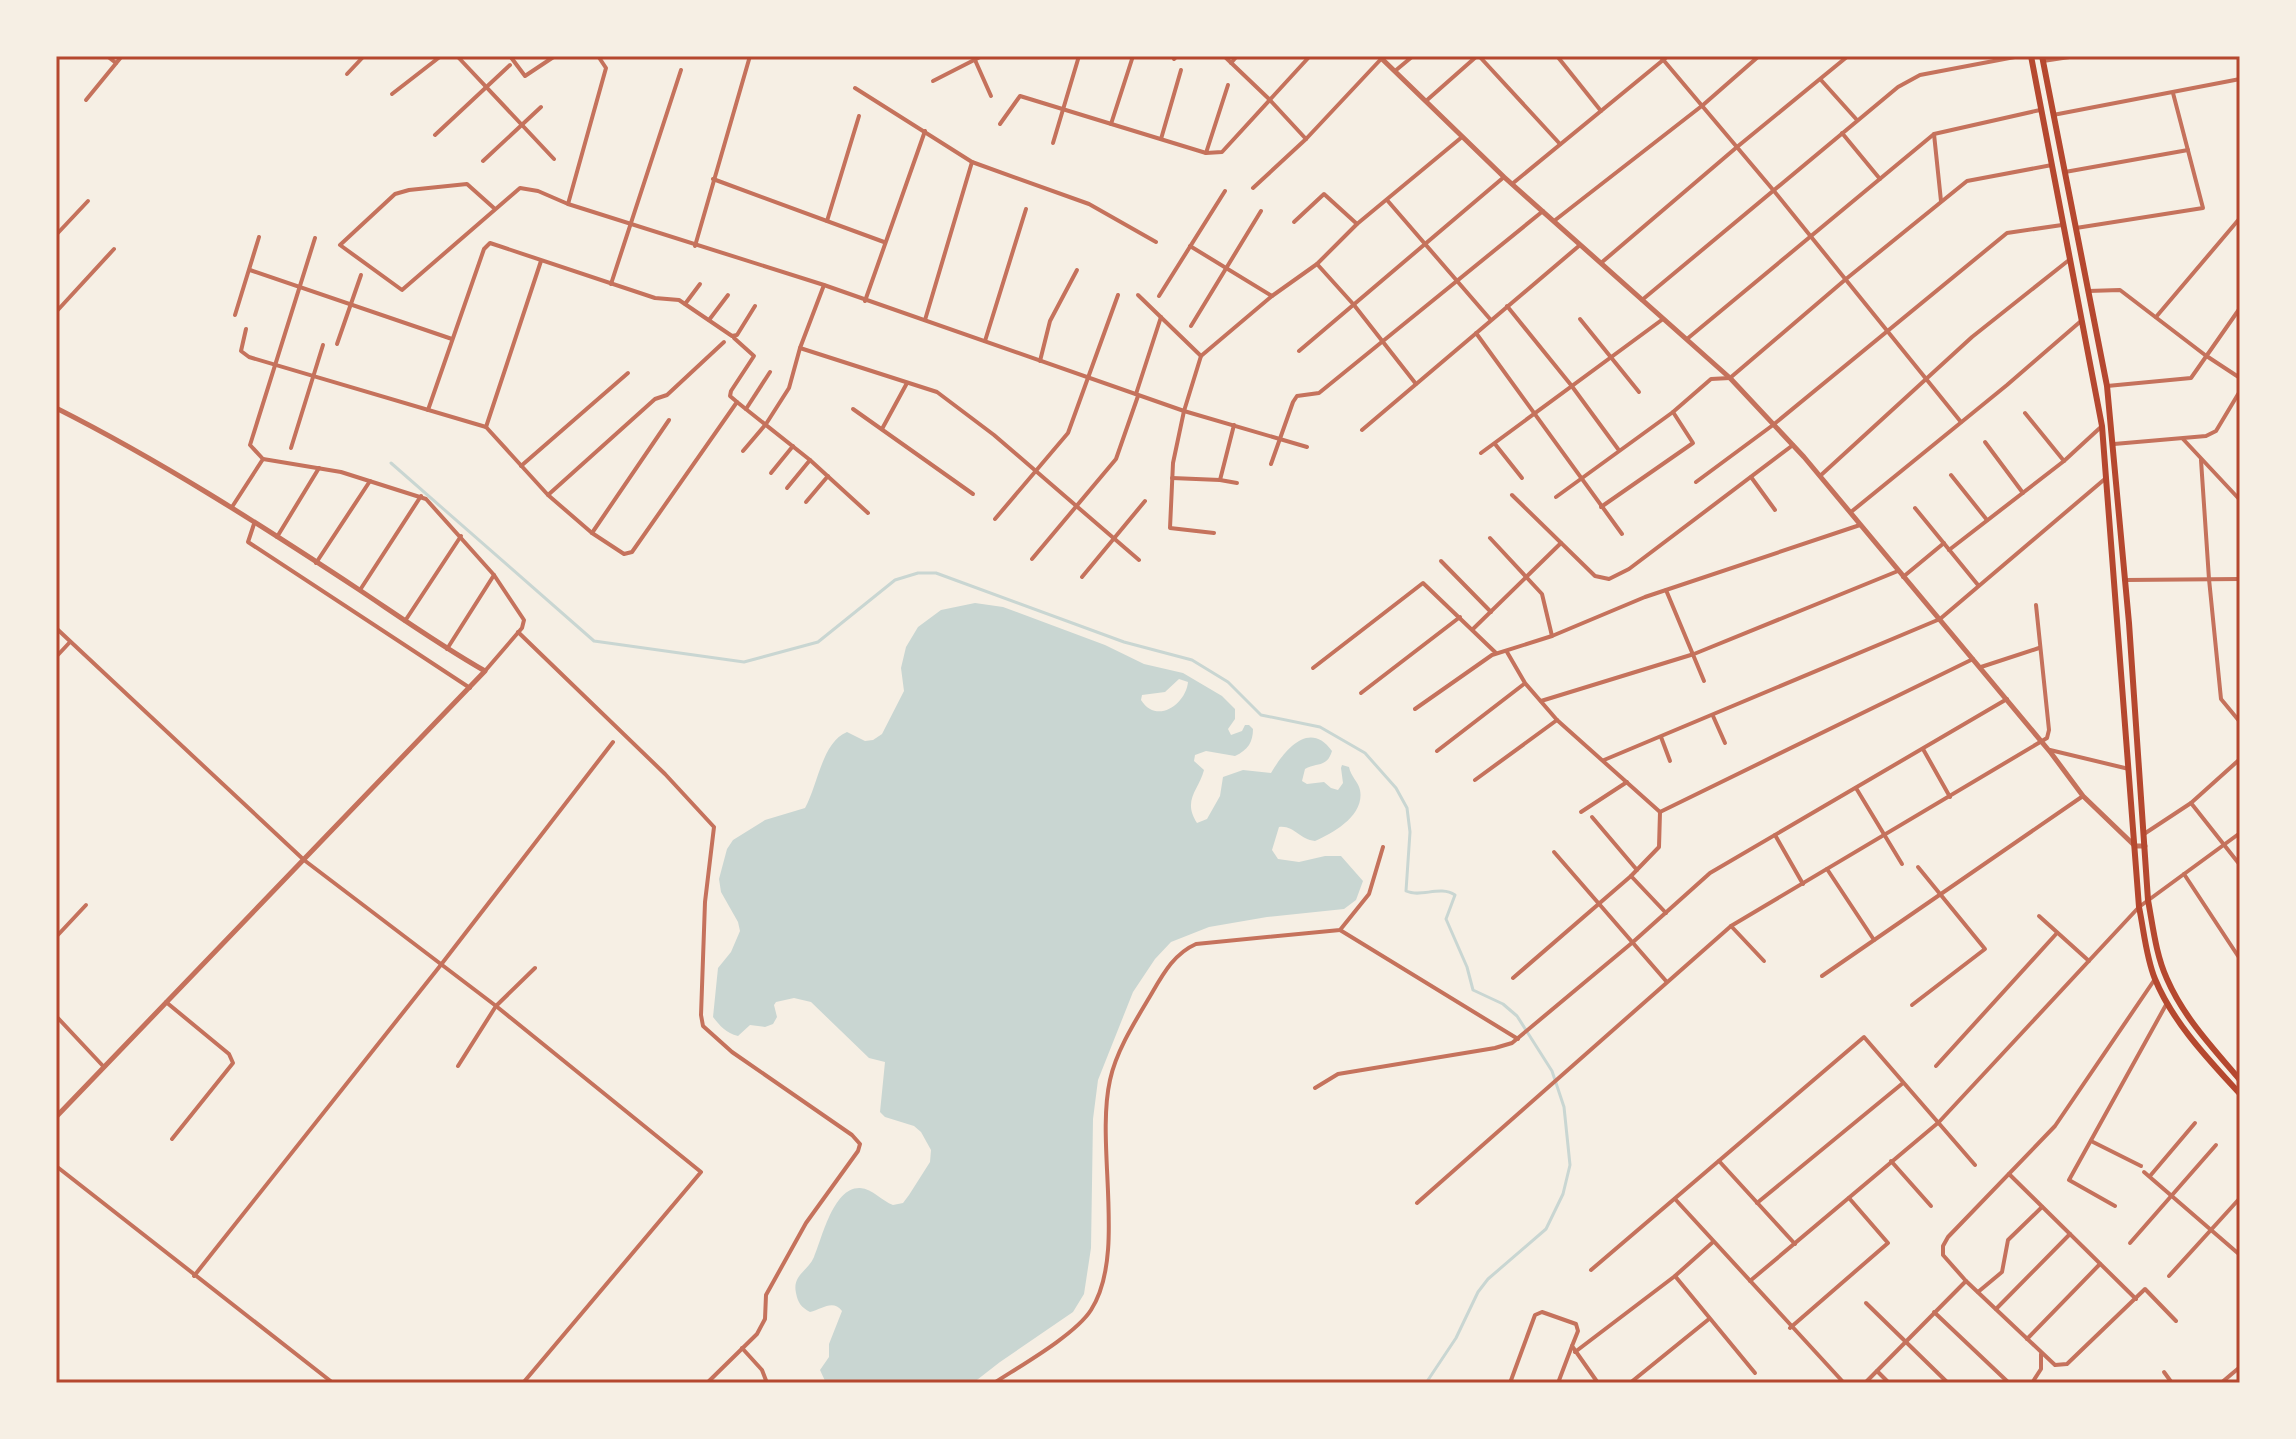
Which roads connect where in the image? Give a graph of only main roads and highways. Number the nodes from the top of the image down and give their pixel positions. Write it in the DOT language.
graph roads {
  1 [pos="2031,56"];
  2 [pos="2042,59"];
  3 [pos="2240,1080"];
  4 [pos="2240,1094"];
  1 -- 4 [label="main road"];
  2 -- 3 [label="main road"];
}
